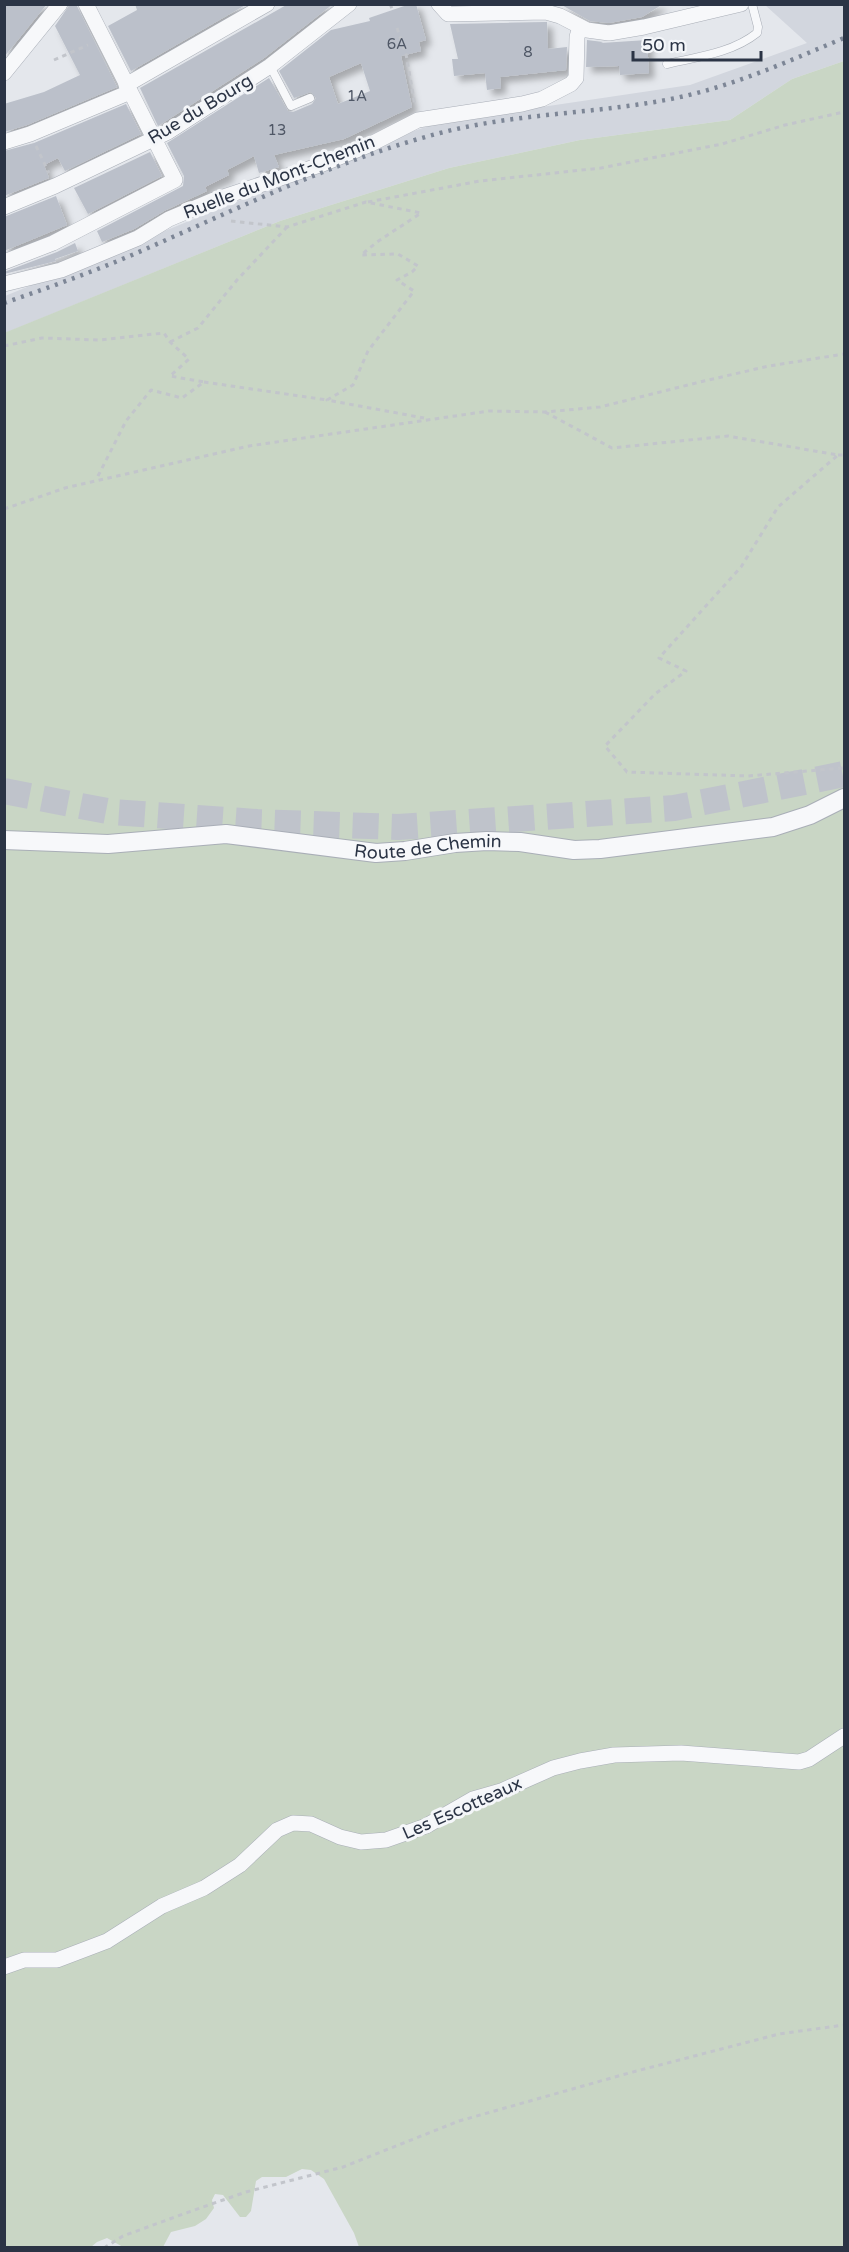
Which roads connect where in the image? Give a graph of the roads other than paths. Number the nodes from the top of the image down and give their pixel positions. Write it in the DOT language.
graph roads {
  1 [pos="60,4"];
  2 [pos="349,4"];
  3 [pos="439,4"];
  4 [pos="741,4"];
  5 [pos="752,4"];
  6 [pos="91,6"];
  7 [pos="263,6"];
  8 [pos="554,9"];
  9 [pos="580,27"];
  10 [pos="666,64"];
  11 [pos="270,66"];
  12 [pos="4,73"];
  13 [pos="128,89"];
  14 [pos="310,98"];
  15 [pos="154,138"];
  16 [pos="4,142"];
  17 [pos="4,207"];
  18 [pos="4,262"];
  19 [pos="4,284"];
  20 [pos="844,798"];
  21 [pos="4,840"];
  22 [pos="844,1736"];
  23 [pos="4,1967"];
  1 -- 12 [label="street"];
  2 -- 11 [label="street, Rue du Bourg"];
  3 -- 8 [label="street"];
  4 -- 9 [label="street"];
  5 -- 10 [label="lane"];
  6 -- 13 [label="street"];
  7 -- 13 [label="street"];
  8 -- 9 [label="street"];
  9 -- 19 [label="street, Ruelle du Mont-Chemin"];
  11 -- 14 [label="lane"];
  11 -- 15 [label="street, Rue du Bourg"];
  13 -- 15 [label="street"];
  13 -- 16 [label="street"];
  15 -- 17 [label="street, Rue du Bourg"];
  15 -- 18 [label="street, Ruelle du Mont-Chemin"];
  20 -- 21 [label="street, Route de Chemin"];
  22 -- 23 [label="street, Les Escotteaux"];
}
